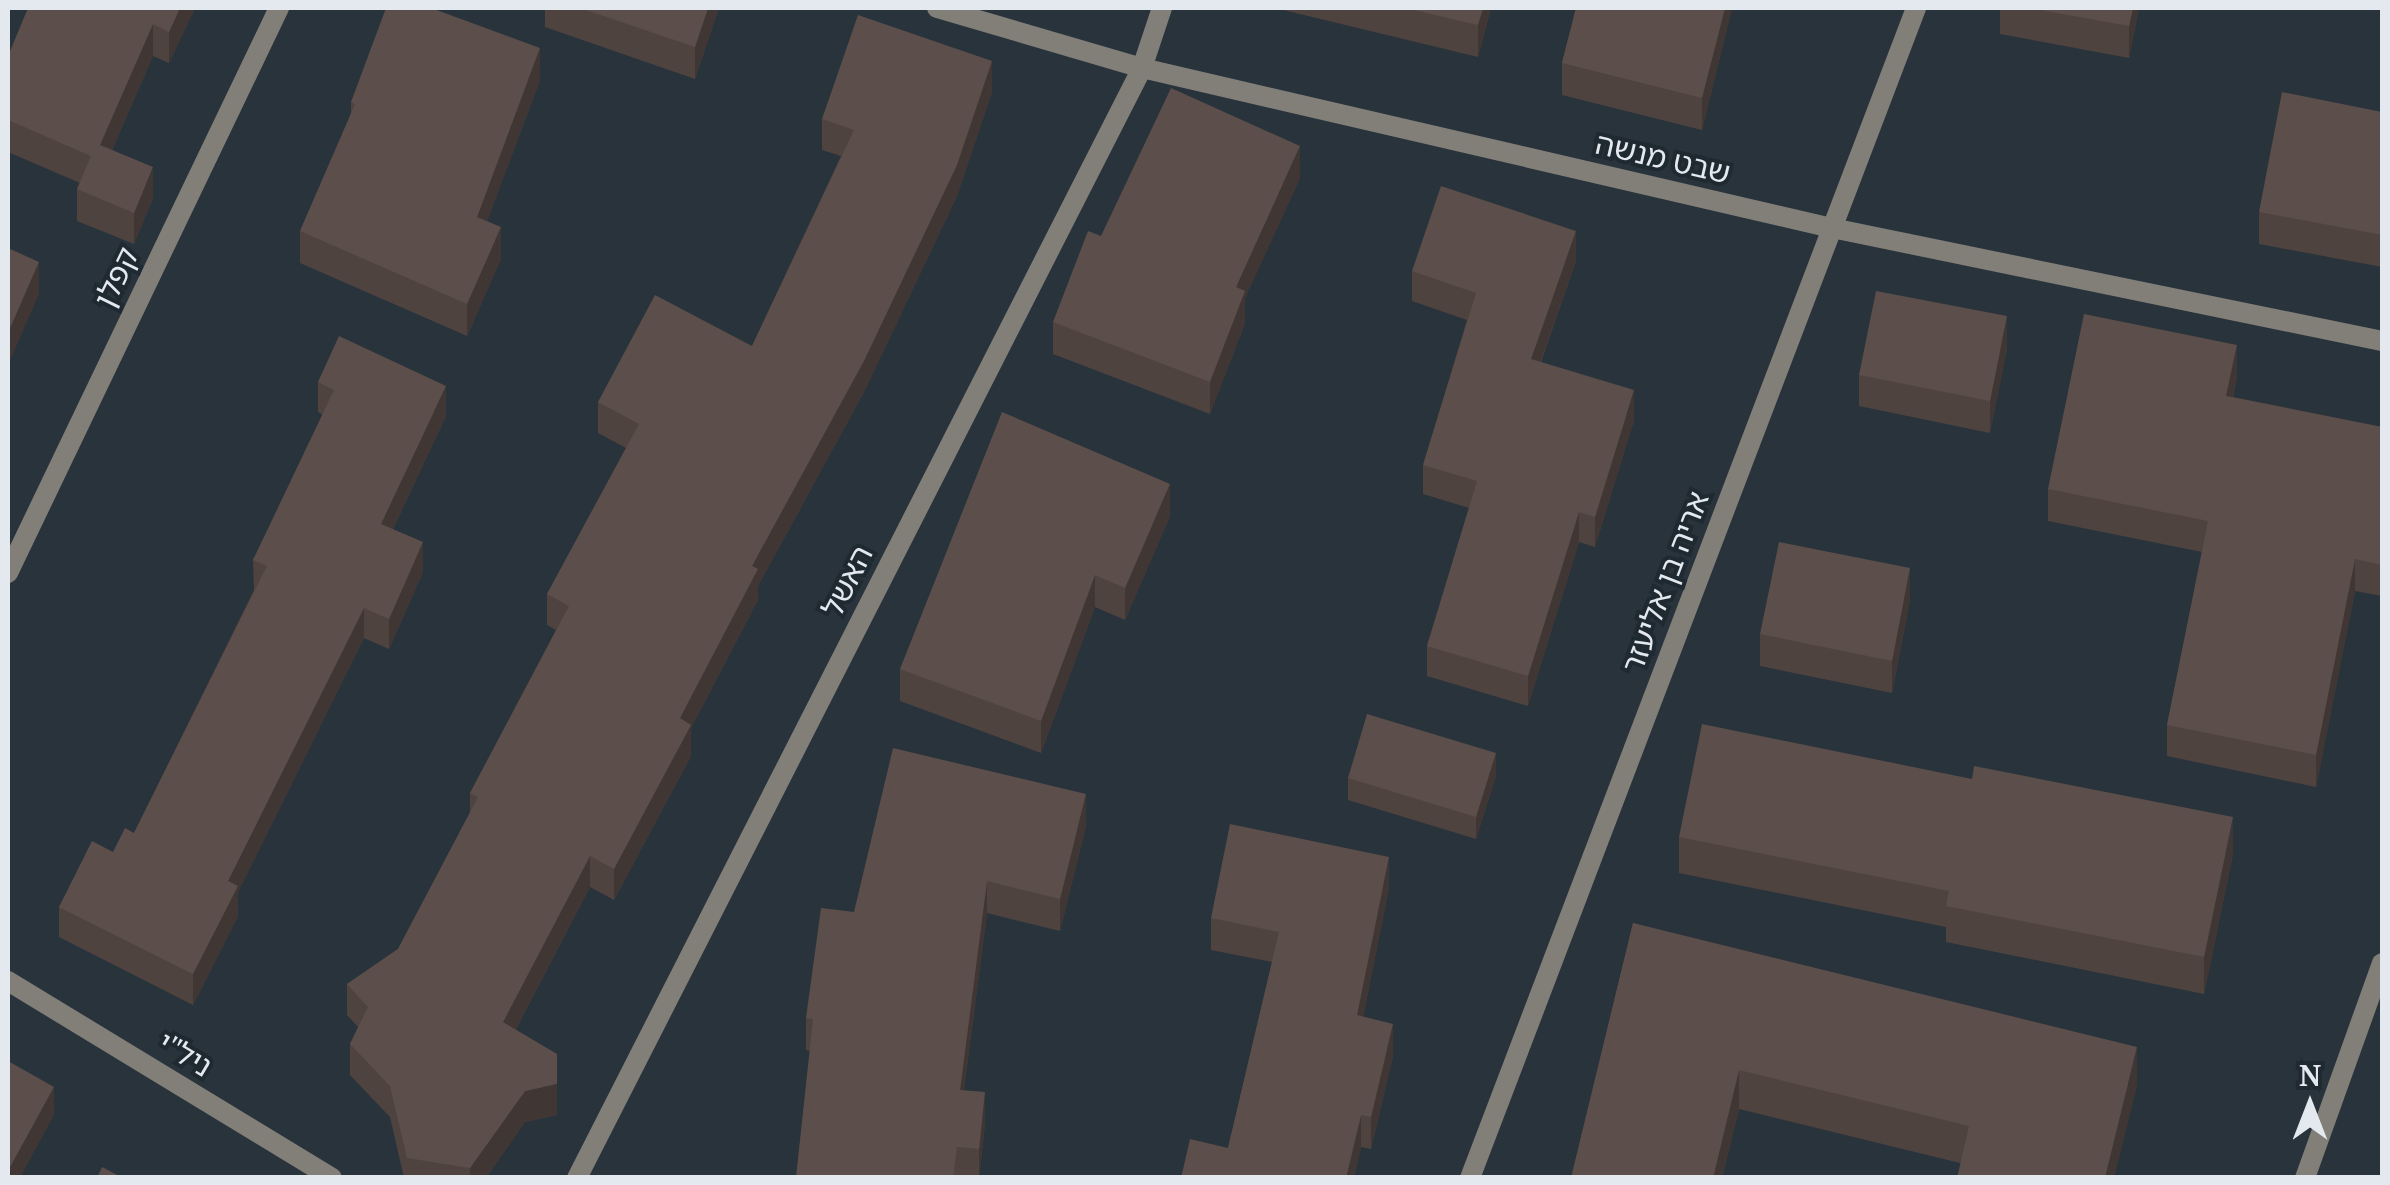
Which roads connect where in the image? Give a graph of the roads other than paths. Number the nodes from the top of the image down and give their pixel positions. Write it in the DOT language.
graph roads {
  1 [pos="279,8"];
  2 [pos="937,8"];
  3 [pos="1162,8"];
  4 [pos="1916,8"];
  5 [pos="1142,68"];
  6 [pos="1832,228"];
  7 [pos="2382,340"];
  8 [pos="8,573"];
  9 [pos="2382,963"];
  10 [pos="8,981"];
  11 [pos="332,1178"];
  12 [pos="577,1178"];
  13 [pos="1470,1178"];
  14 [pos="2305,1178"];
  1 -- 8 [label="street, קפלן"];
  2 -- 5 [label="street, שבט מנשה"];
  3 -- 5 [label="street, האשל"];
  4 -- 6 [label="street, אריה בן אליעזר"];
  5 -- 6 [label="street, שבט מנשה"];
  5 -- 12 [label="street, האשל"];
  6 -- 7 [label="street, שבט מנשה"];
  6 -- 13 [label="street, אריה בן אליעזר"];
  9 -- 14 [label="street"];
  10 -- 11 [label="street, ניל\"י"];
}
